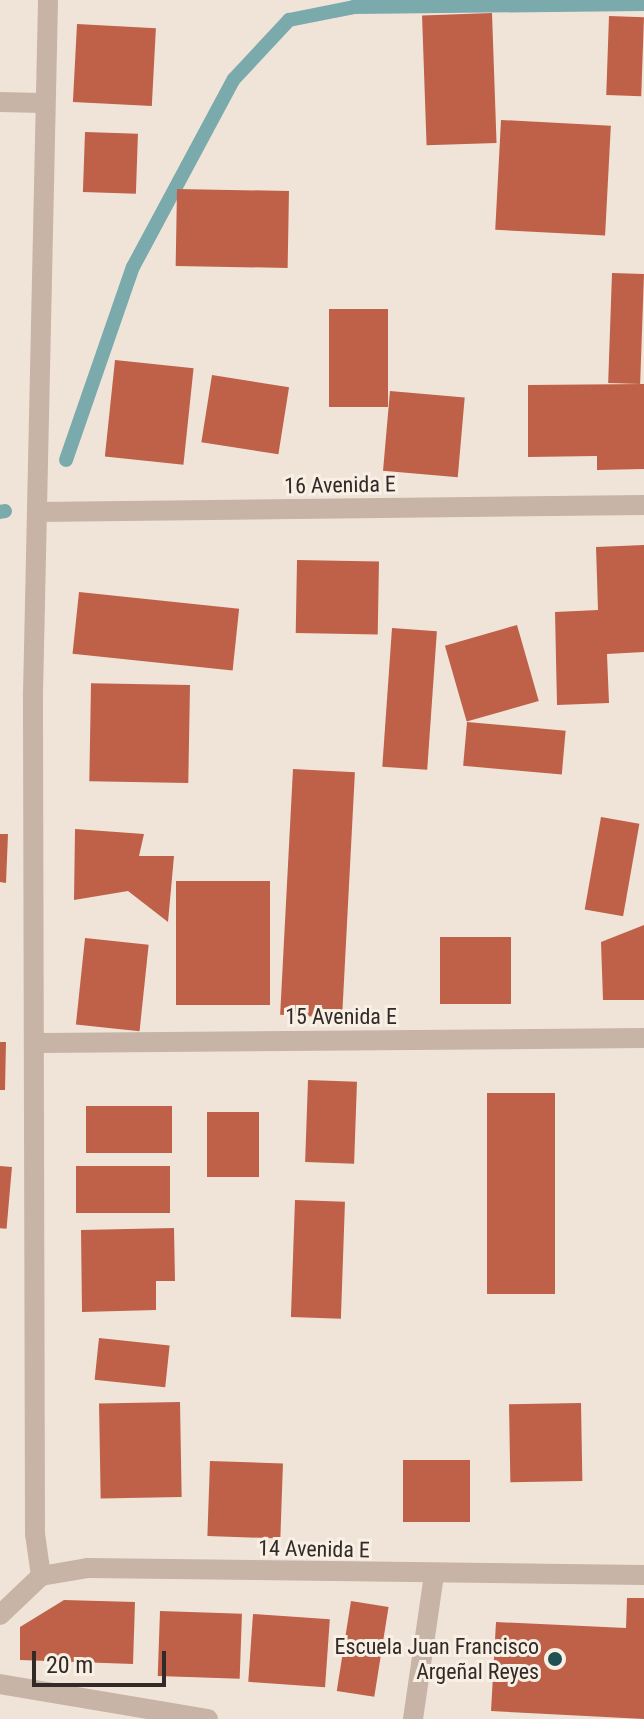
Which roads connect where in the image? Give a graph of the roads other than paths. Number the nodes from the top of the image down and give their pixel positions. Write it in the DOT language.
graph roads {
  1 [pos="48,0"];
  2 [pos="0,102"];
  3 [pos="43,103"];
  4 [pos="644,505"];
  5 [pos="37,512"];
  6 [pos="644,1038"];
  7 [pos="39,1043"];
  8 [pos="434,1575"];
  9 [pos="644,1575"];
  10 [pos="41,1576"];
  11 [pos="0,1615"];
  12 [pos="0,1684"];
  13 [pos="208,1719"];
  14 [pos="413,1719"];
  1 -- 3 [label="street"];
  2 -- 3 [label="street"];
  3 -- 5 [label="street"];
  4 -- 5 [label="street, 16 Avenida E"];
  5 -- 7 [label="street"];
  6 -- 7 [label="street, 15 Avenida E"];
  7 -- 10 [label="street"];
  8 -- 9 [label="street, 14 Avenida E"];
  8 -- 10 [label="street, 14 Avenida E"];
  8 -- 14 [label="street"];
  10 -- 11 [label="street"];
  12 -- 13 [label="street"];
}
